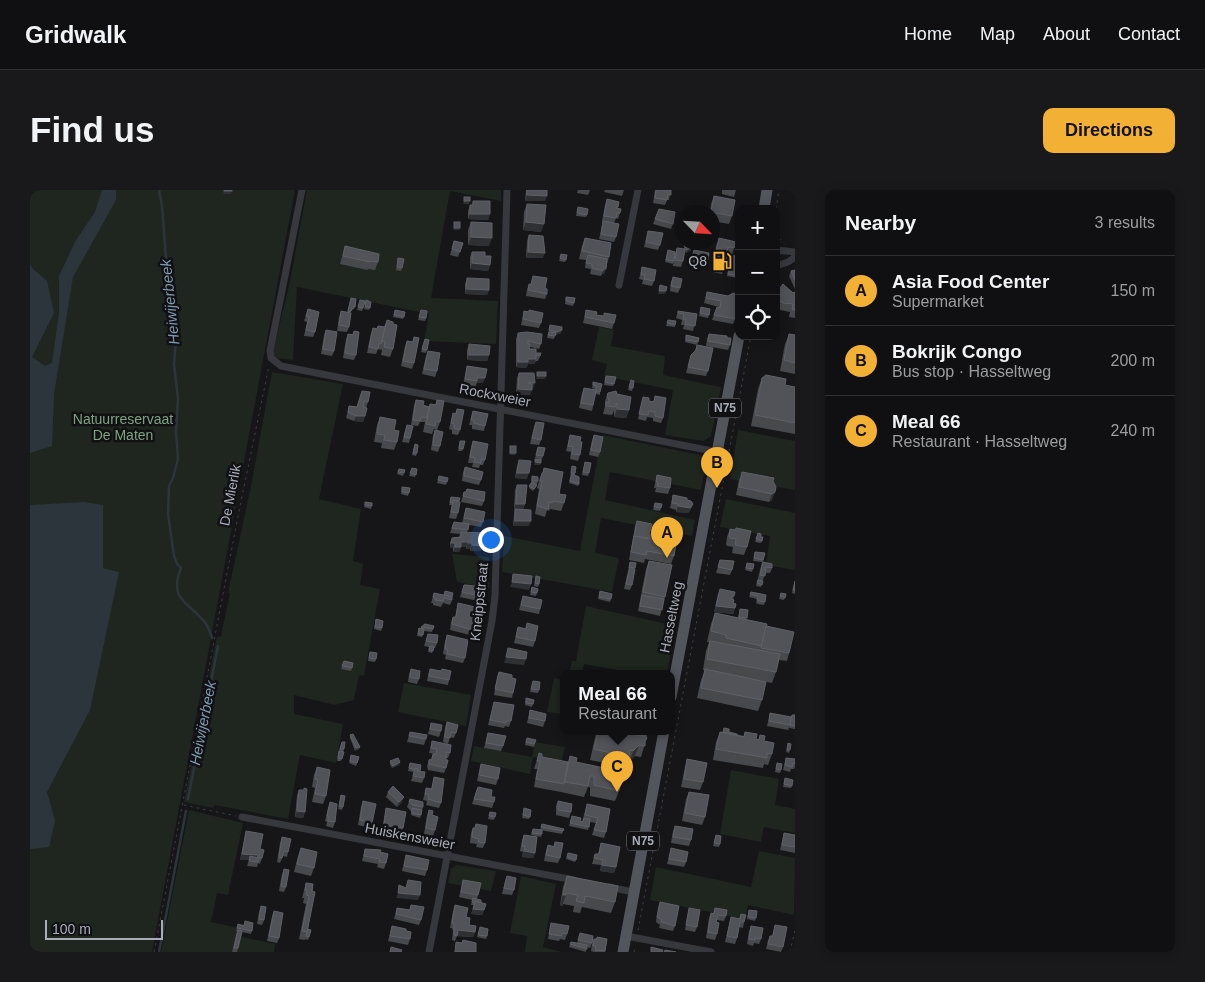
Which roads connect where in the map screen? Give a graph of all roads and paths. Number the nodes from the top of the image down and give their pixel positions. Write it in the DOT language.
graph roads {
  1 [pos="302,190"];
  2 [pos="507,190"];
  3 [pos="638,190"];
  4 [pos="767,190"];
  5 [pos="779,190"];
  6 [pos="765,205"];
  7 [pos="777,205"];
  8 [pos="780,249"];
  9 [pos="795,252"];
  10 [pos="795,257"];
  11 [pos="780,265"];
  12 [pos="620,285"];
  13 [pos="738,340"];
  14 [pos="751,340"];
  15 [pos="271,358"];
  16 [pos="500,409"];
  17 [pos="717,452"];
  18 [pos="675,676"];
  19 [pos="663,735"];
  20 [pos="183,804"];
  21 [pos="242,817"];
  22 [pos="447,856"];
  23 [pos="586,883"];
  24 [pos="605,886"];
  25 [pos="633,892"];
  26 [pos="795,930"];
  27 [pos="638,931"];
  28 [pos="626,936"];
  29 [pos="635,945"];
  30 [pos="154,952"];
  31 [pos="429,952"];
  32 [pos="622,952"];
  33 [pos="634,952"];
  34 [pos="711,952"];
  35 [pos="790,952"];
  1 -- 15 [label="street"];
  2 -- 16 [label="street, Kneippstraat"];
  3 -- 12 [label="street"];
  4 -- 6 [label="main road"];
  5 -- 7 [label="path"];
  8 -- 9 [label="street"];
  10 -- 11 [label="street"];
  13 -- 17 [label="main road, Hasseltweg / N75"];
  14 -- 27 [label="path"];
  15 -- 16 [label="street, Rockxweier"];
  15 -- 20 [label="path, De Mierlik"];
  16 -- 17 [label="street, Rockxweier"];
  16 -- 22 [label="street, Kneippstraat"];
  17 -- 18 [label="main road, Hasseltweg / N75"];
  19 -- 25 [label="main road, N75"];
  20 -- 21 [label="path"];
  20 -- 30 [label="path, De Mierlik"];
  21 -- 22 [label="street, Huiskensweier"];
  22 -- 23 [label="street, Huiskensweier"];
  22 -- 31 [label="street, Kneippstraat"];
  24 -- 25 [label="street"];
  25 -- 28 [label="main road, N75"];
  26 -- 35 [label="path"];
  28 -- 32 [label="main road, N75"];
  28 -- 34 [label="street"];
  29 -- 33 [label="path"];
}
